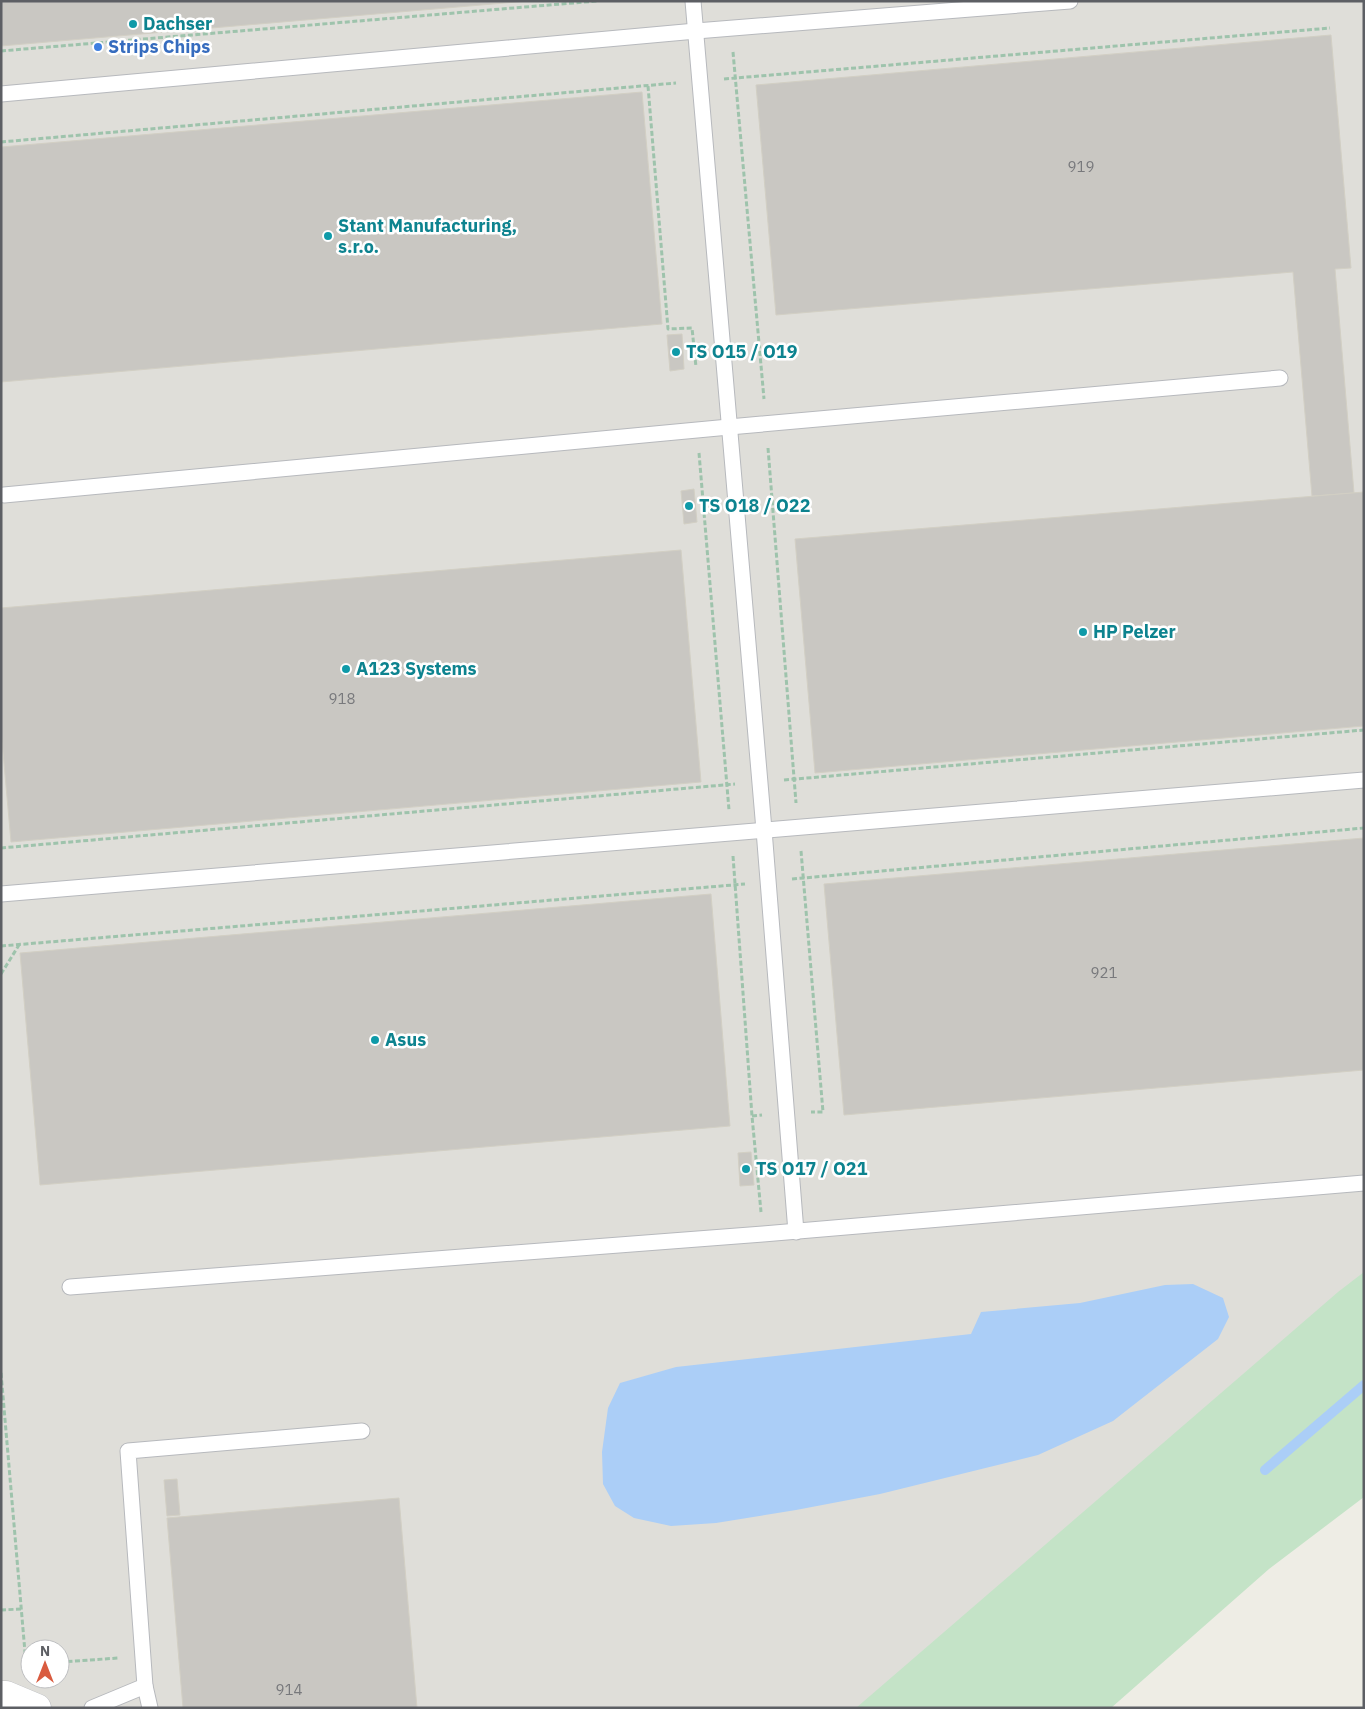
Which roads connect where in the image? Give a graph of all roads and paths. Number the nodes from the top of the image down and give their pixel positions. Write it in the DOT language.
graph roads {
  1 [pos="597,1"];
  2 [pos="693,1"];
  3 [pos="1070,1"];
  4 [pos="731,28"];
  5 [pos="1330,28"];
  6 [pos="696,31"];
  7 [pos="1,51"];
  8 [pos="736,78"];
  9 [pos="700,81"];
  10 [pos="648,86"];
  11 [pos="1,94"];
  12 [pos="1,142"];
  13 [pos="696,367"];
  14 [pos="1280,378"];
  15 [pos="766,424"];
  16 [pos="729,427"];
  17 [pos="4,495"];
  18 [pos="1364,730"];
  19 [pos="794,779"];
  20 [pos="1364,780"];
  21 [pos="760,782"];
  22 [pos="798,827"];
  23 [pos="1364,828"];
  24 [pos="764,830"];
  25 [pos="1,848"];
  26 [pos="803,878"];
  27 [pos="768,881"];
  28 [pos="1,894"];
  29 [pos="19,945"];
  30 [pos="1,946"];
  31 [pos="1,974"];
  32 [pos="786,1114"];
  33 [pos="752,1116"];
  34 [pos="1364,1183"];
  35 [pos="796,1232"];
  36 [pos="70,1287"];
  37 [pos="1,1373"];
  38 [pos="362,1431"];
  39 [pos="20,1609"];
  40 [pos="1,1610"];
  41 [pos="23,1639"];
  42 [pos="144,1656"];
  43 [pos="70,1661"];
  44 [pos="145,1686"];
  45 [pos="1,1695"];
  46 [pos="37,1708"];
  47 [pos="92,1708"];
  48 [pos="150,1708"];
  1 -- 7 [label="path"];
  2 -- 6 [label="lane"];
  3 -- 4 [label="lane"];
  4 -- 6 [label="lane"];
  4 -- 8 [label="path"];
  5 -- 8 [label="path"];
  6 -- 9 [label="lane"];
  6 -- 11 [label="lane"];
  8 -- 9 [label="path"];
  8 -- 15 [label="path"];
  9 -- 10 [label="path"];
  9 -- 16 [label="lane"];
  10 -- 12 [label="path"];
  10 -- 13 [label="path"];
  14 -- 15 [label="lane"];
  15 -- 16 [label="lane"];
  15 -- 19 [label="path"];
  16 -- 17 [label="lane"];
  16 -- 21 [label="lane"];
  18 -- 19 [label="path"];
  19 -- 21 [label="path"];
  19 -- 22 [label="path"];
  20 -- 22 [label="lane"];
  21 -- 24 [label="lane"];
  21 -- 25 [label="path"];
  22 -- 24 [label="lane"];
  22 -- 26 [label="path"];
  23 -- 26 [label="path"];
  24 -- 27 [label="lane"];
  24 -- 28 [label="lane"];
  26 -- 27 [label="path"];
  26 -- 32 [label="path"];
  27 -- 29 [label="path"];
  27 -- 32 [label="lane"];
  29 -- 30 [label="path"];
  29 -- 31 [label="path"];
  32 -- 33 [label="path"];
  32 -- 35 [label="lane"];
  34 -- 35 [label="lane"];
  35 -- 36 [label="lane"];
  37 -- 39 [label="path"];
  38 -- 42 [label="lane"];
  39 -- 40 [label="path"];
  39 -- 41 [label="path"];
  42 -- 43 [label="path"];
  42 -- 44 [label="lane"];
  44 -- 47 [label="lane"];
  44 -- 48 [label="lane"];
  45 -- 46 [label="street"];
}
